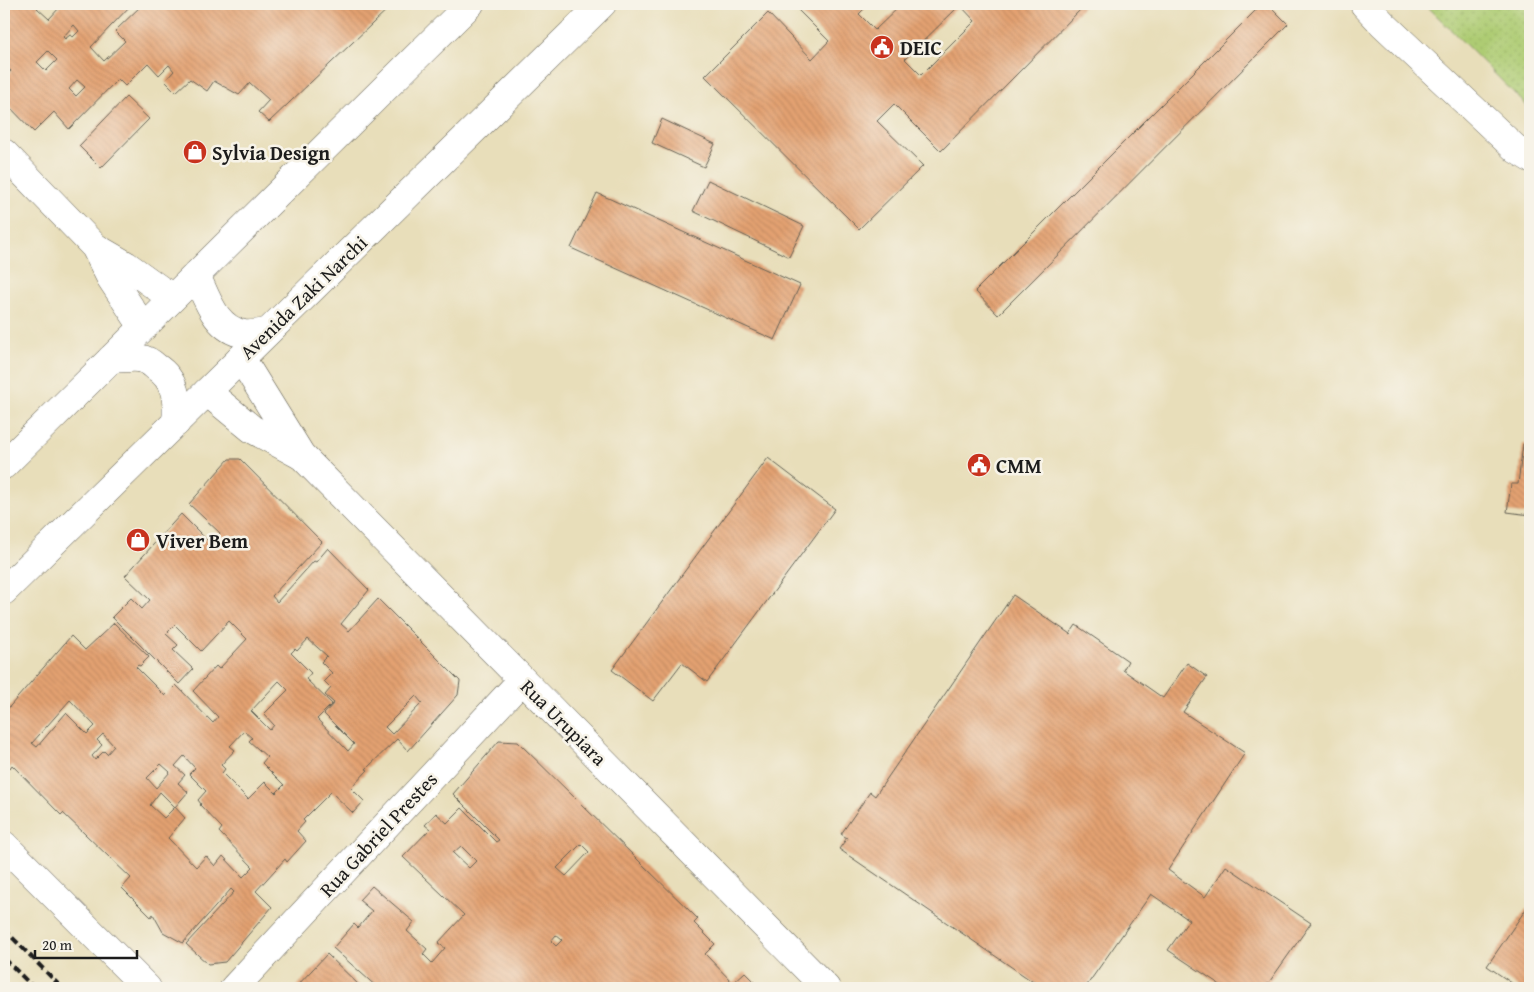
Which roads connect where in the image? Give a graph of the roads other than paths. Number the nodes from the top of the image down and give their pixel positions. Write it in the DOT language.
graph roads {
  1 [pos="470,4"];
  2 [pos="602,4"];
  3 [pos="1364,4"];
  4 [pos="4,153"];
  5 [pos="1530,158"];
  6 [pos="95,247"];
  7 [pos="196,275"];
  8 [pos="172,298"];
  9 [pos="143,327"];
  10 [pos="267,332"];
  11 [pos="241,358"];
  12 [pos="111,359"];
  13 [pos="206,392"];
  14 [pos="176,423"];
  15 [pos="301,455"];
  16 [pos="4,465"];
  17 [pos="4,591"];
  18 [pos="522,680"];
  19 [pos="4,845"];
  20 [pos="147,988"];
  21 [pos="234,988"];
  22 [pos="826,988"];
  1 -- 7 [label="main road"];
  2 -- 10 [label="main road, Avenida Zaki Narchi"];
  3 -- 5 [label="main road"];
  4 -- 6 [label="main road"];
  6 -- 8 [label="main road"];
  6 -- 9 [label="main road"];
  7 -- 8 [label="main road"];
  7 -- 10 [label="main road"];
  8 -- 9 [label="main road"];
  9 -- 12 [label="main road"];
  10 -- 11 [label="main road, Avenida Zaki Narchi"];
  11 -- 13 [label="main road, Avenida Zaki Narchi"];
  11 -- 15 [label="main road, Rua Urupiara"];
  12 -- 14 [label="main road"];
  12 -- 16 [label="main road"];
  13 -- 14 [label="main road, Avenida Zaki Narchi"];
  13 -- 15 [label="main road, Rua Urupiara"];
  14 -- 17 [label="main road, Avenida Zaki Narchi"];
  15 -- 18 [label="main road, Rua Urupiara"];
  18 -- 21 [label="main road, Rua Gabriel Prestes"];
  18 -- 22 [label="main road, Rua Urupiara"];
  19 -- 20 [label="main road"];
}
